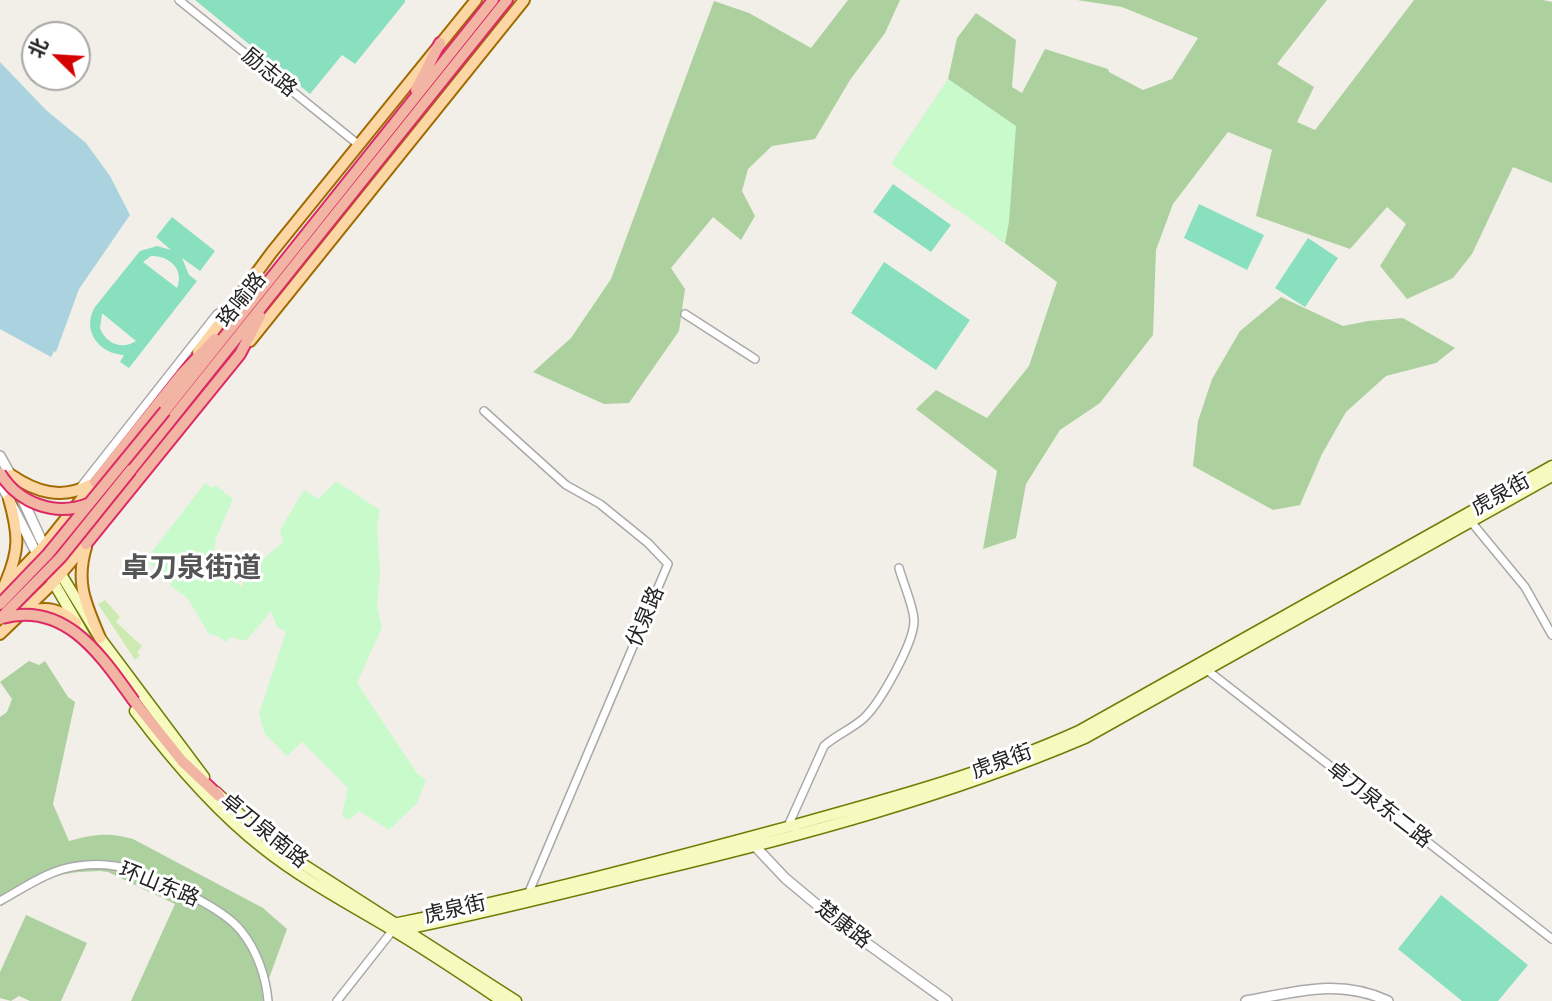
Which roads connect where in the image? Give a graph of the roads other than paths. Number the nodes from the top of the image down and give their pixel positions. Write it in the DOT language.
graph roads {
  1 [pos="179,0"];
  2 [pos="476,0"];
  3 [pos="493,0"];
  4 [pos="507,0"];
  5 [pos="524,0"];
  6 [pos="440,43"];
  7 [pos="403,114"];
  8 [pos="359,145"];
  9 [pos="267,292"];
  10 [pos="235,302"];
  11 [pos="685,314"];
  12 [pos="240,354"];
  13 [pos="755,359"];
  14 [pos="181,375"];
  15 [pos="484,411"];
  16 [pos="0,456"];
  17 [pos="1552,466"];
  18 [pos="131,470"];
  19 [pos="5,474"];
  20 [pos="1552,476"];
  21 [pos="0,482"];
  22 [pos="95,482"];
  23 [pos="79,495"];
  24 [pos="9,499"];
  25 [pos="1468,518"];
  26 [pos="103,524"];
  27 [pos="86,544"];
  28 [pos="41,550"];
  29 [pos="899,568"];
  30 [pos="57,579"];
  31 [pos="1,591"];
  32 [pos="0,604"];
  33 [pos="23,614"];
  34 [pos="0,619"];
  35 [pos="76,623"];
  36 [pos="0,634"];
  37 [pos="1552,635"];
  38 [pos="100,638"];
  39 [pos="1207,670"];
  40 [pos="219,796"];
  41 [pos="788,826"];
  42 [pos="752,843"];
  43 [pos="529,892"];
  44 [pos="0,901"];
  45 [pos="439,922"];
  46 [pos="399,927"];
  47 [pos="1552,939"];
  48 [pos="428,942"];
  49 [pos="268,1001"];
  50 [pos="337,1001"];
  51 [pos="502,1001"];
  52 [pos="516,1001"];
  53 [pos="947,1001"];
  54 [pos="1245,1001"];
  55 [pos="1388,1001"];
  1 -- 8 [label="street, 励志路"];
  2 -- 6 [label="main road"];
  3 -- 7 [label="highway, 珞喻路"];
  4 -- 9 [label="highway, 珞喻路"];
  5 -- 12 [label="main road"];
  6 -- 7 [label="highway"];
  6 -- 8 [label="main road"];
  7 -- 9 [label="highway, 珞喻路"];
  8 -- 10 [label="main road"];
  9 -- 12 [label="highway"];
  9 -- 14 [label="highway"];
  9 -- 18 [label="highway, 珞喻路"];
  9 -- 32 [label="highway, 珞喻路, bridge"];
  10 -- 14 [label="main road"];
  10 -- 23 [label="street"];
  11 -- 13 [label="street"];
  12 -- 26 [label="highway"];
  14 -- 22 [label="highway"];
  15 -- 43 [label="street, 伏泉路"];
  16 -- 19 [label="street"];
  17 -- 25 [label="main road, 虎泉街"];
  18 -- 19 [label="highway, bridge"];
  18 -- 34 [label="highway, 珞喻路, bridge"];
  19 -- 23 [label="main road"];
  19 -- 28 [label="street"];
  20 -- 25 [label="main road, 虎泉街"];
  21 -- 24 [label="street"];
  22 -- 23 [label="main road"];
  23 -- 26 [label="main road"];
  23 -- 28 [label="main road"];
  24 -- 28 [label="street"];
  24 -- 31 [label="main road"];
  25 -- 37 [label="street"];
  25 -- 39 [label="main road, 虎泉街"];
  25 -- 41 [label="main road, 虎泉街"];
  26 -- 27 [label="highway"];
  27 -- 30 [label="main road"];
  27 -- 38 [label="main road"];
  28 -- 30 [label="main road, 卓刀泉南路"];
  28 -- 31 [label="main road"];
  29 -- 41 [label="street"];
  30 -- 33 [label="main road"];
  30 -- 35 [label="main road, 卓刀泉南路"];
  30 -- 38 [label="main road, 卓刀泉南路"];
  33 -- 35 [label="main road"];
  33 -- 36 [label="main road"];
  34 -- 40 [label="highway, bridge"];
  35 -- 46 [label="main road, 卓刀泉南路"];
  38 -- 40 [label="main road, 卓刀泉南路"];
  39 -- 42 [label="main road, 虎泉街"];
  39 -- 47 [label="street, 卓刀泉东二路"];
  40 -- 46 [label="main road, 卓刀泉南路"];
  41 -- 42 [label="main road, 虎泉街"];
  42 -- 43 [label="main road, 虎泉街"];
  42 -- 45 [label="main road, 虎泉街"];
  42 -- 53 [label="street, 楚康路"];
  43 -- 46 [label="main road, 虎泉街"];
  44 -- 49 [label="street, 环山东路"];
  45 -- 46 [label="main road, 虎泉街"];
  45 -- 48 [label="main road"];
  46 -- 48 [label="main road, 卓刀泉南路"];
  46 -- 50 [label="street"];
  46 -- 51 [label="main road, 卓刀泉南路"];
  48 -- 52 [label="main road, 卓刀泉南路"];
  54 -- 55 [label="street"];
}
